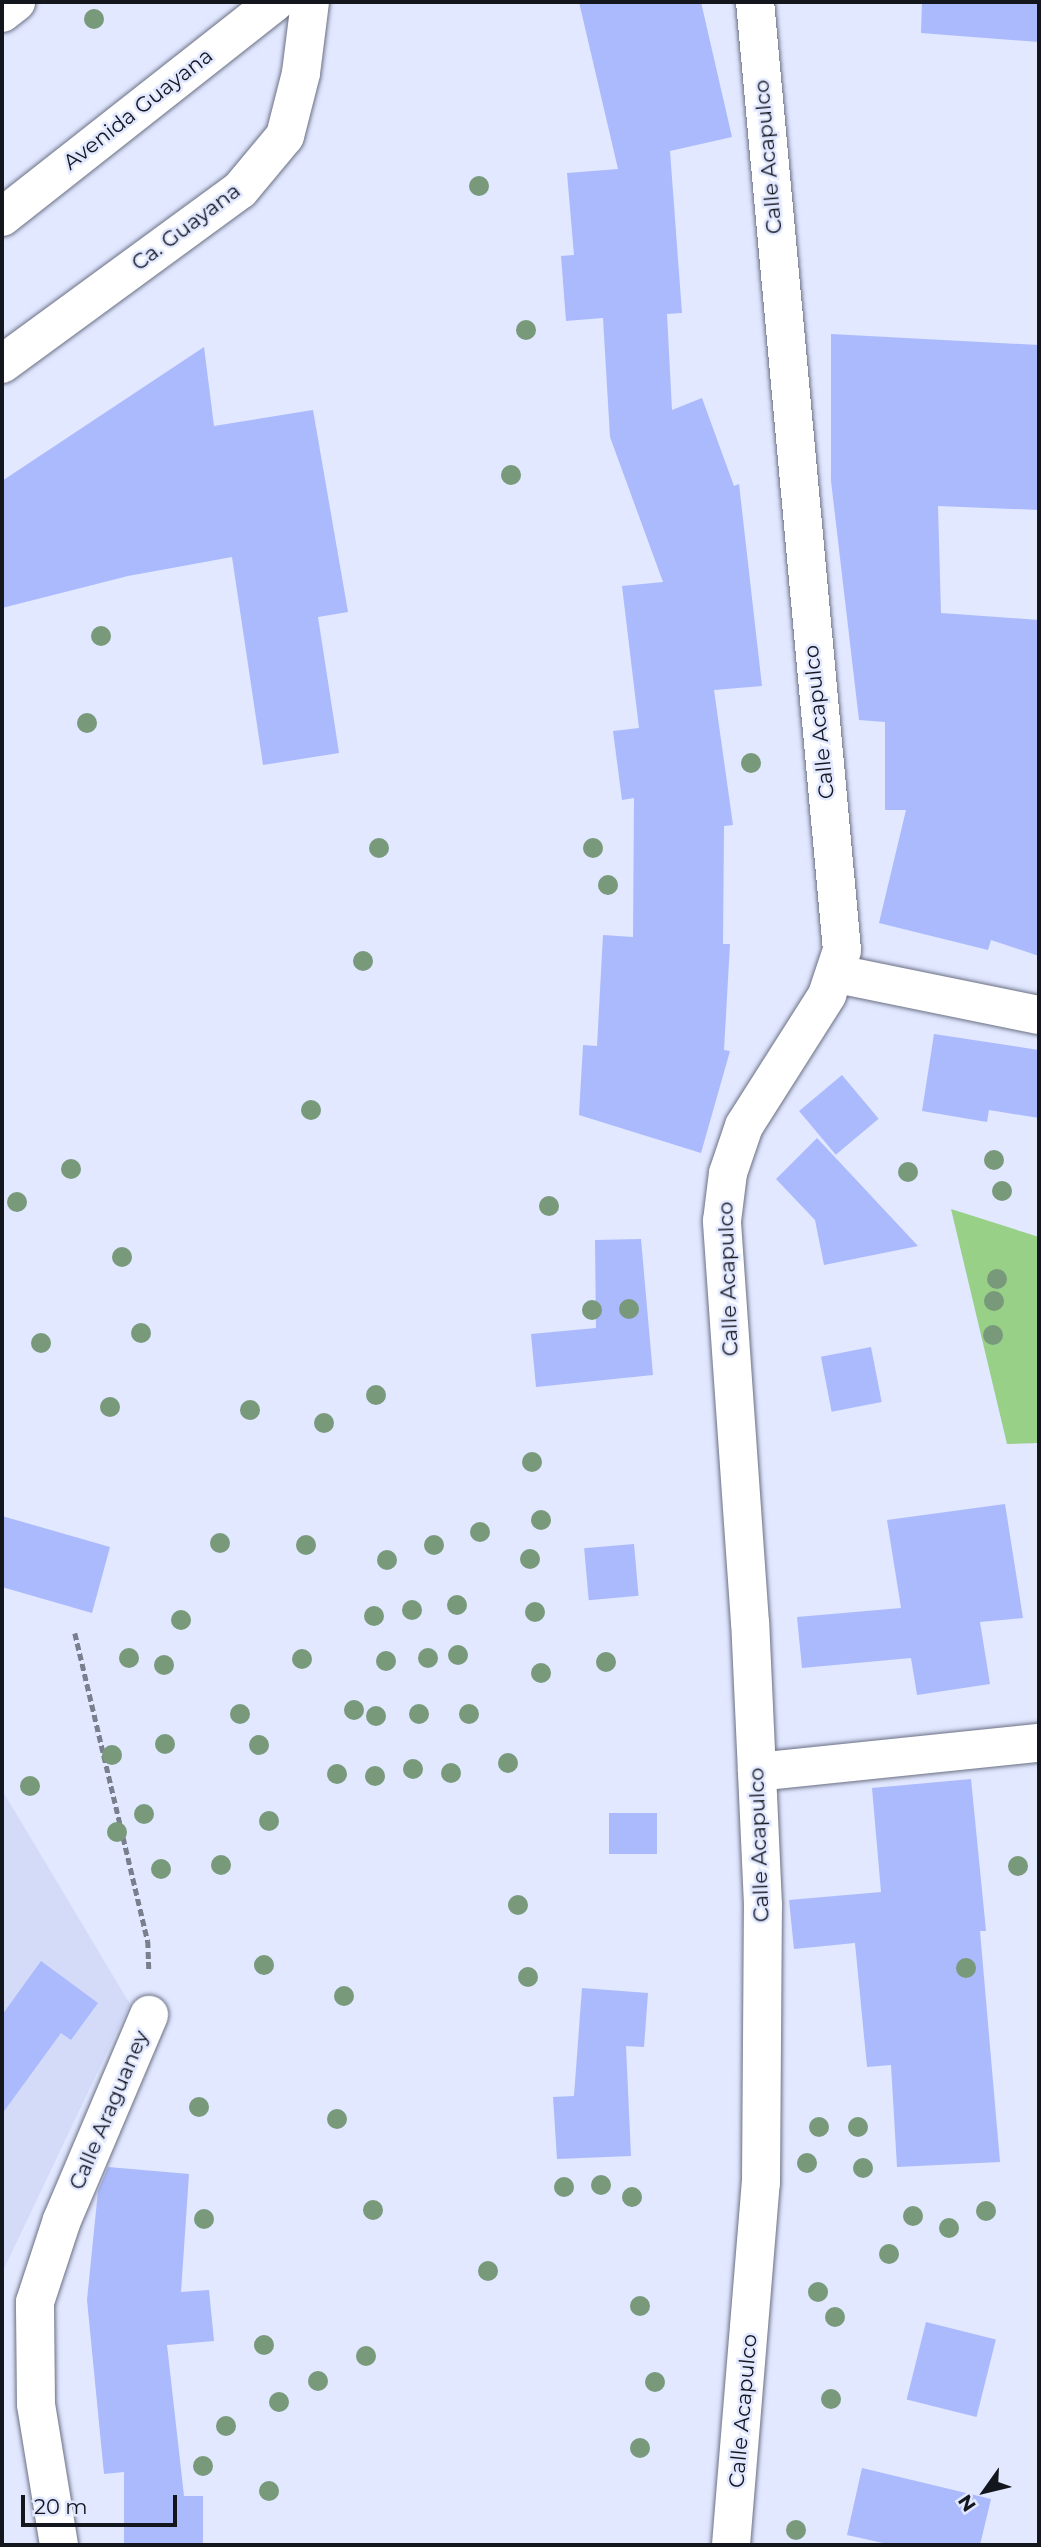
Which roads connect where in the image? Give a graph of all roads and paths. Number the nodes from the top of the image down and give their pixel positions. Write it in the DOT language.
graph roads {
  1 [pos="16,2"];
  2 [pos="275,2"];
  3 [pos="310,2"];
  4 [pos="755,2"];
  5 [pos="2,13"];
  6 [pos="2,217"];
  7 [pos="2,364"];
  8 [pos="837,974"];
  9 [pos="1039,1015"];
  10 [pos="75,1633"];
  11 [pos="1039,1743"];
  12 [pos="757,1772"];
  13 [pos="149,2015"];
  14 [pos="59,2545"];
  15 [pos="731,2545"];
  1 -- 5 [label="street"];
  2 -- 6 [label="street, Avenida Guayana"];
  3 -- 7 [label="street, Ca. Guayana"];
  4 -- 8 [label="street, Calle Acapulco"];
  8 -- 9 [label="street"];
  8 -- 12 [label="street, Calle Acapulco"];
  10 -- 13 [label="path, Calle Araguaney"];
  11 -- 12 [label="street"];
  12 -- 15 [label="street, Calle Acapulco"];
  13 -- 14 [label="street, Calle Araguaney"];
}
